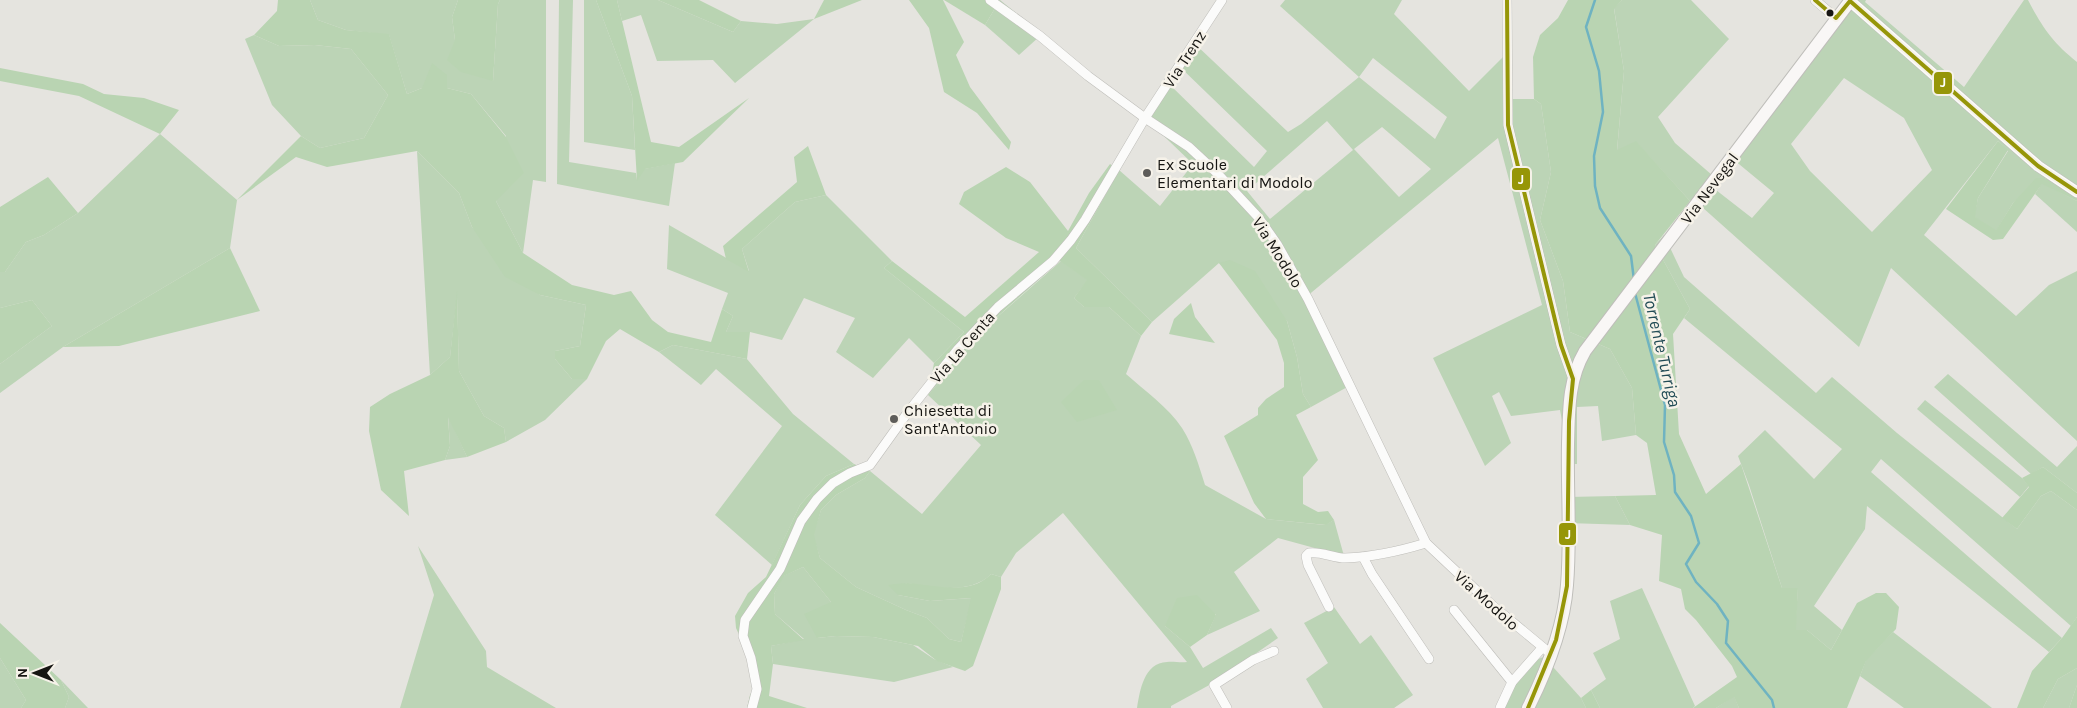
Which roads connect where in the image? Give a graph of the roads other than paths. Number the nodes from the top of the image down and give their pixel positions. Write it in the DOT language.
graph roads {
  1 [pos="990,0"];
  2 [pos="1222,0"];
  3 [pos="1507,0"];
  4 [pos="1815,0"];
  5 [pos="1850,0"];
  6 [pos="1836,18"];
  7 [pos="1145,118"];
  8 [pos="2077,192"];
  9 [pos="1573,378"];
  10 [pos="1426,543"];
  11 [pos="1363,557"];
  12 [pos="1329,607"];
  13 [pos="1454,610"];
  14 [pos="1274,650"];
  15 [pos="1546,651"];
  16 [pos="1429,659"];
  17 [pos="1512,682"];
  18 [pos="752,708"];
  19 [pos="1227,708"];
  20 [pos="1500,708"];
  21 [pos="1528,708"];
  1 -- 7 [label="street, Via Modolo"];
  2 -- 7 [label="street, Via Trenz"];
  3 -- 9 [label="street"];
  4 -- 6 [label="street"];
  5 -- 6 [label="main road, Via Nevegal"];
  5 -- 8 [label="street"];
  6 -- 9 [label="main road, Via Nevegal"];
  7 -- 10 [label="street, Via Modolo"];
  7 -- 18 [label="street, Via La Centa"];
  9 -- 15 [label="main road, Via Nevegal"];
  10 -- 11 [label="street"];
  10 -- 15 [label="street, Via Modolo"];
  11 -- 12 [label="street"];
  11 -- 16 [label="street"];
  13 -- 17 [label="street"];
  14 -- 19 [label="street"];
  15 -- 17 [label="street"];
  15 -- 21 [label="main road, Via Nevegal"];
  17 -- 20 [label="street"];
}
